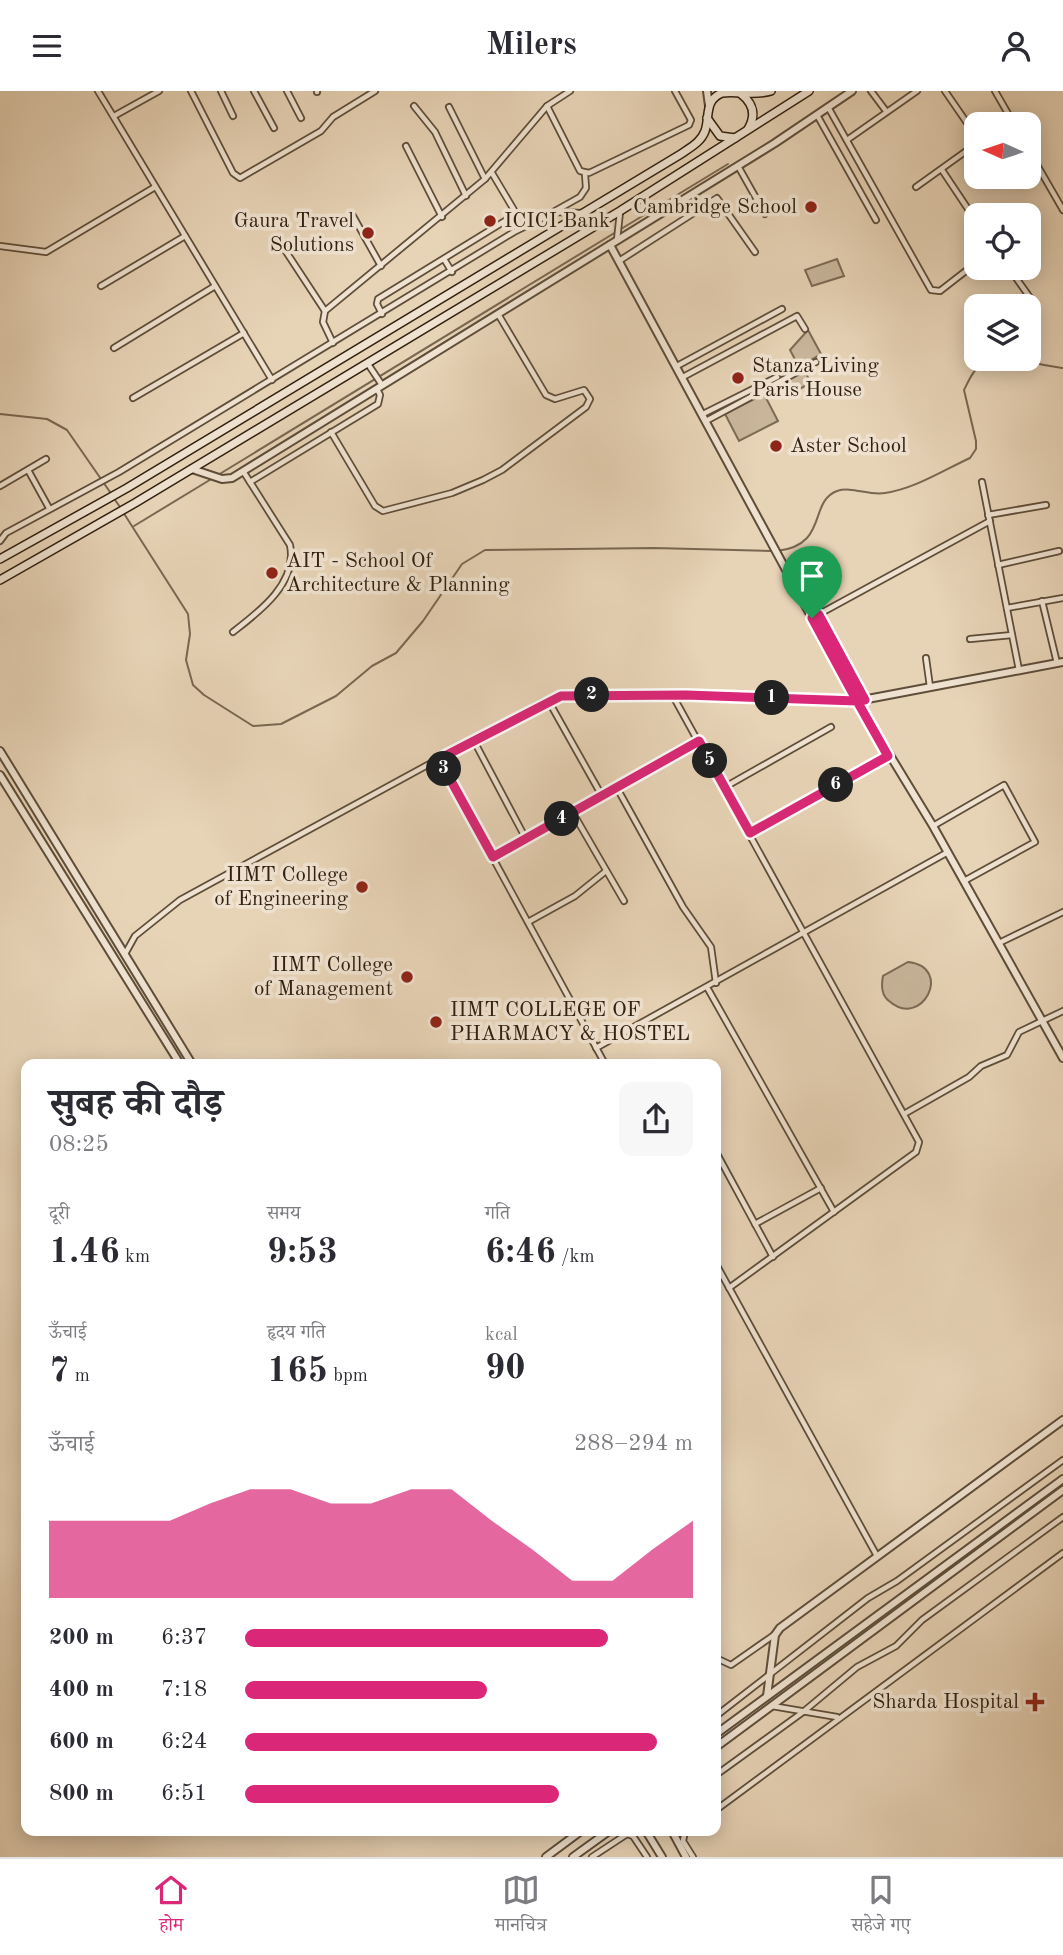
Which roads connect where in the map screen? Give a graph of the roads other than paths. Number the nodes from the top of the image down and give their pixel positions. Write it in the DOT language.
graph roads {
  1 [pos="99,91"];
  2 [pos="159,91"];
  3 [pos="191,91"];
  4 [pos="221,91"];
  5 [pos="254,91"];
  6 [pos="287,91"];
  7 [pos="375,91"];
  8 [pos="570,91"];
  9 [pos="674,91"];
  10 [pos="707,91"];
  11 [pos="730,91"];
  12 [pos="771,91"];
  13 [pos="809,91"];
  14 [pos="852,91"];
  15 [pos="871,91"];
  16 [pos="917,91"];
  17 [pos="945,91"];
  18 [pos="995,91"];
  19 [pos="740,94"];
  20 [pos="414,106"];
  21 [pos="547,106"];
  22 [pos="709,106"];
  23 [pos="449,107"];
  24 [pos="828,107"];
  25 [pos="886,111"];
  26 [pos="1007,112"];
  27 [pos="233,115"];
  28 [pos="817,115"];
  29 [pos="114,116"];
  30 [pos="707,117"];
  31 [pos="301,118"];
  32 [pos="964,119"];
  33 [pos="274,128"];
  34 [pos="748,130"];
  35 [pos="735,138"];
  36 [pos="846,139"];
  37 [pos="406,146"];
  38 [pos="964,153"];
  39 [pos="738,166"];
  40 [pos="942,170"];
  41 [pos="1041,172"];
  42 [pos="492,173"];
  43 [pos="585,173"];
  44 [pos="485,179"];
  45 [pos="155,187"];
  46 [pos="916,187"];
  47 [pos="466,196"];
  48 [pos="964,203"];
  49 [pos="1063,210"];
  50 [pos="555,212"];
  51 [pos="583,213"];
  52 [pos="765,214"];
  53 [pos="620,215"];
  54 [pos="353,216"];
  55 [pos="443,217"];
  56 [pos="876,220"];
  57 [pos="508,221"];
  58 [pos="514,232"];
  59 [pos="185,236"];
  60 [pos="618,237"];
  61 [pos="279,241"];
  62 [pos="610,245"];
  63 [pos="0,247"];
  64 [pos="755,252"];
  65 [pos="444,259"];
  66 [pos="619,261"];
  67 [pos="381,266"];
  68 [pos="452,272"];
  69 [pos="964,272"];
  70 [pos="101,286"];
  71 [pos="215,286"];
  72 [pos="782,309"];
  73 [pos="325,311"];
  74 [pos="382,314"];
  75 [pos="498,314"];
  76 [pos="805,329"];
  77 [pos="244,333"];
  78 [pos="333,343"];
  79 [pos="114,348"];
  80 [pos="816,362"];
  81 [pos="369,366"];
  82 [pos="677,366"];
  83 [pos="683,377"];
  84 [pos="777,377"];
  85 [pos="272,380"];
  86 [pos="379,385"];
  87 [pos="133,398"];
  88 [pos="704,418"];
  89 [pos="331,432"];
  90 [pos="46,459"];
  91 [pos="192,469"];
  92 [pos="28,470"];
  93 [pos="243,471"];
  94 [pos="250,482"];
  95 [pos="982,482"];
  96 [pos="0,486"];
  97 [pos="1046,505"];
  98 [pos="49,508"];
  99 [pos="989,518"];
  100 [pos="0,541"];
  101 [pos="1059,551"];
  102 [pos="0,559"];
  103 [pos="998,565"];
  104 [pos="0,580"];
  105 [pos="1063,598"];
  106 [pos="1042,601"];
  107 [pos="1007,608"];
  108 [pos="815,616"];
  109 [pos="233,632"];
  110 [pos="1012,635"];
  111 [pos="970,639"];
  112 [pos="926,658"];
  113 [pos="1060,662"];
  114 [pos="1020,671"];
  115 [pos="930,688"];
  116 [pos="673,695"];
  117 [pos="548,700"];
  118 [pos="861,700"];
  119 [pos="831,727"];
  120 [pos="473,740"];
  121 [pos="699,741"];
  122 [pos="0,751"];
  123 [pos="888,756"];
  124 [pos="439,759"];
  125 [pos="0,775"];
  126 [pos="724,787"];
  127 [pos="617,788"];
  128 [pos="602,796"];
  129 [pos="573,813"];
  130 [pos="933,826"];
  131 [pos="750,833"];
  132 [pos="526,839"];
  133 [pos="948,852"];
  134 [pos="493,857"];
  135 [pos="606,870"];
  136 [pos="964,881"];
  137 [pos="624,901"];
  138 [pos="1063,912"];
  139 [pos="528,922"];
  140 [pos="802,932"];
  141 [pos="999,943"];
  142 [pos="125,954"];
  143 [pos="716,983"];
  144 [pos="708,989"];
  145 [pos="1063,1011"];
  146 [pos="1043,1021"];
  147 [pos="596,1048"];
  148 [pos="1063,1058"];
  149 [pos="177,1059"];
  150 [pos="189,1059"];
  151 [pos="602,1059"];
  152 [pos="904,1114"];
  153 [pos="721,1161"];
  154 [pos="821,1188"];
  155 [pos="834,1212"];
  156 [pos="755,1224"];
  157 [pos="773,1257"];
  158 [pos="721,1274"];
  159 [pos="729,1288"];
  160 [pos="1063,1420"];
  161 [pos="1063,1460"];
  162 [pos="1063,1479"];
  163 [pos="1063,1490"];
  164 [pos="1063,1517"];
  165 [pos="1063,1553"];
  166 [pos="877,1556"];
  167 [pos="775,1635"];
  168 [pos="721,1660"];
  169 [pos="770,1672"];
  170 [pos="767,1696"];
  171 [pos="772,1706"];
  172 [pos="721,1712"];
  173 [pos="803,1712"];
  174 [pos="838,1718"];
  175 [pos="721,1730"];
  176 [pos="721,1743"];
  177 [pos="721,1771"];
  178 [pos="721,1806"];
  179 [pos="575,1836"];
  180 [pos="602,1836"];
  181 [pos="624,1836"];
  182 [pos="633,1836"];
  183 [pos="649,1836"];
  184 [pos="676,1836"];
  185 [pos="684,1836"];
  186 [pos="546,1857"];
  187 [pos="573,1857"];
  188 [pos="592,1857"];
  189 [pos="647,1857"];
  190 [pos="662,1857"];
  191 [pos="686,1857"];
  192 [pos="693,1857"];
  1 -- 29 [label="street"];
  2 -- 29 [label="street"];
  3 -- 7 [label="street"];
  4 -- 27 [label="street"];
  5 -- 33 [label="street"];
  6 -- 31 [label="street"];
  8 -- 21 [label="street"];
  9 -- 43 [label="street"];
  10 -- 22 [label="street"];
  11 -- 19 [label="main road"];
  11 -- 22 [label="main road"];
  12 -- 19 [label="main road"];
  13 -- 34 [label="main road"];
  14 -- 24 [label="street"];
  15 -- 25 [label="street"];
  16 -- 25 [label="street"];
  17 -- 32 [label="street"];
  18 -- 26 [label="street"];
  19 -- 34 [label="main road"];
  20 -- 47 [label="street"];
  21 -- 42 [label="street"];
  21 -- 43 [label="street"];
  22 -- 30 [label="main road"];
  23 -- 44 [label="street"];
  24 -- 28 [label="street"];
  24 -- 36 [label="street"];
  25 -- 36 [label="street"];
  28 -- 39 [label="street"];
  28 -- 56 [label="street"];
  29 -- 45 [label="street"];
  30 -- 35 [label="main road"];
  30 -- 51 [label="main road"];
  34 -- 35 [label="main road"];
  35 -- 53 [label="main road"];
  36 -- 69 [label="street"];
  37 -- 55 [label="street"];
  38 -- 40 [label="street"];
  39 -- 52 [label="street"];
  39 -- 60 [label="street"];
  40 -- 46 [label="street"];
  40 -- 48 [label="street"];
  41 -- 49 [label="street"];
  42 -- 44 [label="street"];
  42 -- 57 [label="street"];
  43 -- 50 [label="street"];
  44 -- 47 [label="street"];
  45 -- 59 [label="street"];
  45 -- 63 [label="street"];
  47 -- 55 [label="street"];
  50 -- 51 [label="street"];
  50 -- 58 [label="street"];
  51 -- 102 [label="main road"];
  53 -- 60 [label="street"];
  53 -- 81 [label="main road"];
  54 -- 67 [label="street"];
  55 -- 67 [label="street"];
  57 -- 58 [label="street"];
  57 -- 65 [label="street"];
  58 -- 68 [label="street"];
  59 -- 70 [label="street"];
  59 -- 71 [label="street"];
  60 -- 62 [label="street"];
  61 -- 73 [label="street"];
  62 -- 66 [label="street"];
  62 -- 75 [label="street"];
  64 -- 66 [label="street"];
  65 -- 68 [label="street"];
  65 -- 74 [label="street"];
  66 -- 82 [label="street"];
  67 -- 73 [label="street"];
  68 -- 74 [label="street"];
  71 -- 77 [label="street"];
  71 -- 79 [label="street"];
  72 -- 82 [label="street"];
  73 -- 78 [label="street"];
  74 -- 78 [label="street"];
  75 -- 86 [label="street"];
  75 -- 89 [label="street"];
  76 -- 83 [label="street"];
  77 -- 85 [label="street"];
  77 -- 87 [label="street"];
  78 -- 85 [label="street"];
  80 -- 88 [label="street"];
  81 -- 86 [label="street"];
  81 -- 91 [label="main road"];
  82 -- 83 [label="street"];
  83 -- 88 [label="street"];
  84 -- 88 [label="street"];
  85 -- 98 [label="street"];
  86 -- 89 [label="street"];
  86 -- 93 [label="street"];
  88 -- 108 [label="street"];
  89 -- 94 [label="street"];
  90 -- 92 [label="street"];
  91 -- 93 [label="street"];
  91 -- 104 [label="main road"];
  92 -- 96 [label="street"];
  92 -- 98 [label="street"];
  93 -- 94 [label="street"];
  94 -- 109 [label="street"];
  95 -- 99 [label="street"];
  97 -- 99 [label="street"];
  98 -- 100 [label="street"];
  99 -- 103 [label="street"];
  99 -- 108 [label="street"];
  101 -- 103 [label="street"];
  103 -- 107 [label="street"];
  105 -- 106 [label="street"];
  106 -- 107 [label="street"];
  106 -- 113 [label="street"];
  107 -- 110 [label="street"];
  108 -- 118 [label="street"];
  110 -- 111 [label="street"];
  110 -- 114 [label="street"];
  112 -- 115 [label="street"];
  113 -- 114 [label="street"];
  114 -- 115 [label="street"];
  115 -- 118 [label="street"];
  116 -- 117 [label="street"];
  116 -- 118 [label="street"];
  116 -- 121 [label="street"];
  117 -- 120 [label="street"];
  117 -- 128 [label="street"];
  118 -- 123 [label="street"];
  119 -- 126 [label="street"];
  120 -- 124 [label="street"];
  120 -- 132 [label="street"];
  121 -- 126 [label="street"];
  121 -- 127 [label="street"];
  122 -- 142 [label="street"];
  123 -- 130 [label="street"];
  123 -- 131 [label="street"];
  124 -- 134 [label="street"];
  124 -- 142 [label="street"];
  125 -- 149 [label="street"];
  126 -- 131 [label="street"];
  127 -- 128 [label="street"];
  127 -- 143 [label="street"];
  128 -- 129 [label="street"];
  129 -- 132 [label="street"];
  129 -- 135 [label="street"];
  130 -- 133 [label="street"];
  130 -- 136 [label="street"];
  131 -- 140 [label="street"];
  132 -- 134 [label="street"];
  133 -- 136 [label="street"];
  133 -- 140 [label="street"];
  134 -- 139 [label="street"];
  135 -- 137 [label="street"];
  135 -- 139 [label="street"];
  136 -- 141 [label="street"];
  138 -- 141 [label="street"];
  139 -- 147 [label="street"];
  140 -- 143 [label="street"];
  140 -- 152 [label="street"];
  141 -- 146 [label="street"];
  142 -- 150 [label="street"];
  143 -- 144 [label="street"];
  144 -- 147 [label="street"];
  144 -- 154 [label="street"];
  145 -- 146 [label="street"];
  146 -- 148 [label="street"];
  146 -- 152 [label="street"];
  147 -- 151 [label="street"];
  152 -- 155 [label="street"];
  153 -- 156 [label="street"];
  154 -- 155 [label="street"];
  154 -- 156 [label="street"];
  155 -- 157 [label="street"];
  156 -- 157 [label="street"];
  157 -- 159 [label="street"];
  158 -- 159 [label="street"];
  159 -- 166 [label="street"];
  160 -- 166 [label="street"];
  161 -- 169 [label="street"];
  162 -- 170 [label="street"];
  163 -- 171 [label="street"];
  164 -- 173 [label="street"];
  165 -- 174 [label="street"];
  166 -- 167 [label="street"];
  167 -- 168 [label="street"];
  167 -- 169 [label="street"];
  169 -- 170 [label="street"];
  169 -- 172 [label="street"];
  170 -- 175 [label="street"];
  171 -- 173 [label="street"];
  171 -- 176 [label="street"];
  173 -- 174 [label="street"];
  173 -- 177 [label="street"];
  174 -- 178 [label="street"];
  179 -- 186 [label="street"];
  180 -- 187 [label="street"];
  181 -- 188 [label="street"];
  182 -- 189 [label="street"];
  183 -- 190 [label="street"];
  184 -- 191 [label="street"];
  185 -- 192 [label="street"];
}
